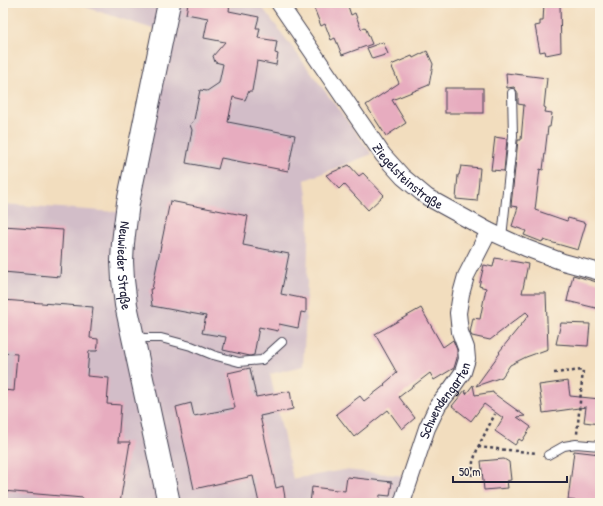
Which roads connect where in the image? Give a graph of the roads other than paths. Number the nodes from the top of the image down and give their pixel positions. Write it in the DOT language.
graph roads {
  1 [pos="169,3"];
  2 [pos="279,3"];
  3 [pos="512,93"];
  4 [pos="496,234"];
  5 [pos="600,272"];
  6 [pos="133,338"];
  7 [pos="282,342"];
  8 [pos="600,446"];
  9 [pos="548,454"];
  10 [pos="169,503"];
  11 [pos="402,503"];
  1 -- 6 [label="street, Neuwieder Straße"];
  2 -- 4 [label="street, Ziegelsteinstraße"];
  3 -- 4 [label="lane"];
  4 -- 5 [label="street, Ziegelsteinstraße"];
  4 -- 11 [label="street, Schwendengarten"];
  6 -- 7 [label="lane"];
  6 -- 10 [label="street, Neuwieder Straße"];
  8 -- 9 [label="lane"];
}
